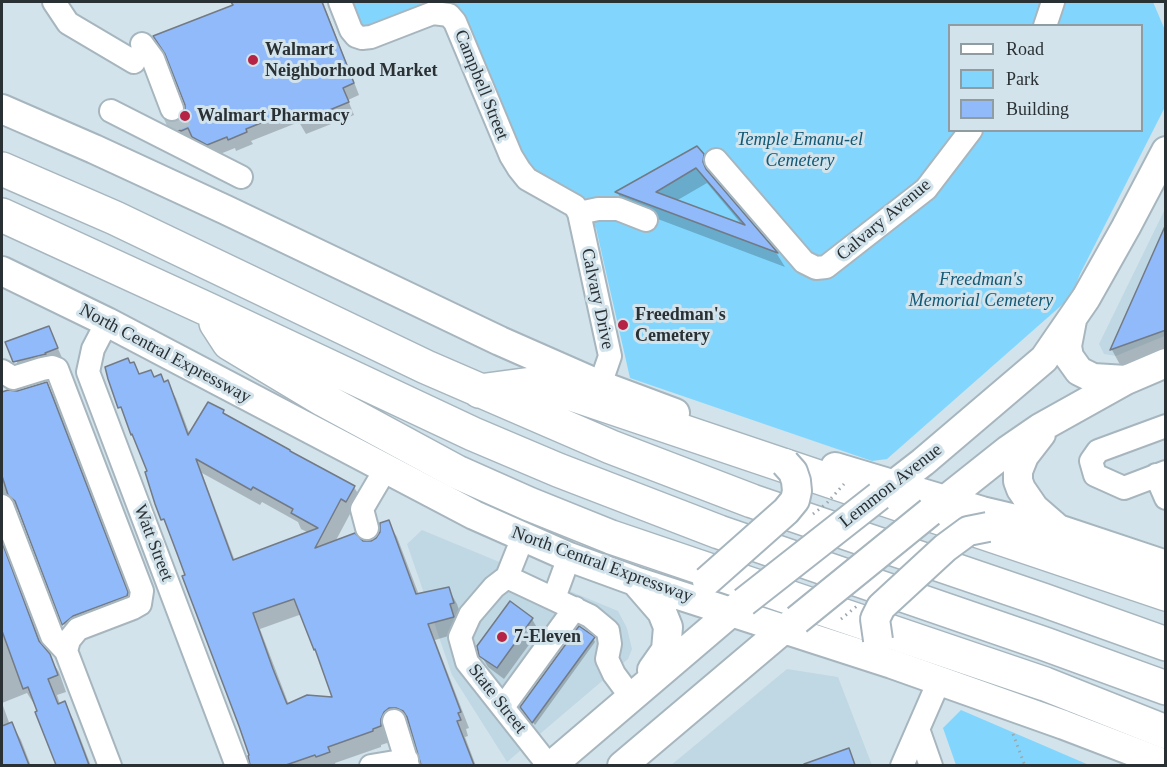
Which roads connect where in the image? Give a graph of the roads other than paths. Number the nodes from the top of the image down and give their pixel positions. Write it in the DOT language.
graph roads {
  1 [pos="54,2"];
  2 [pos="340,2"];
  3 [pos="1053,2"];
  4 [pos="1046,24"];
  5 [pos="2,109"];
  6 [pos="172,109"];
  7 [pos="111,111"];
  8 [pos="181,131"];
  9 [pos="969,132"];
  10 [pos="1166,151"];
  11 [pos="190,153"];
  12 [pos="716,160"];
  13 [pos="2,168"];
  14 [pos="241,177"];
  15 [pos="579,213"];
  16 [pos="2,215"];
  17 [pos="646,220"];
  18 [pos="2,271"];
  19 [pos="207,309"];
  20 [pos="1073,317"];
  21 [pos="107,322"];
  22 [pos="1166,363"];
  23 [pos="2,371"];
  24 [pos="1126,380"];
  25 [pos="600,385"];
  26 [pos="478,391"];
  27 [pos="1072,410"];
  28 [pos="1166,426"];
  29 [pos="751,441"];
  30 [pos="385,470"];
  31 [pos="1161,474"];
  32 [pos="887,490"];
  33 [pos="1166,498"];
  34 [pos="2,506"];
  35 [pos="938,506"];
  36 [pos="367,528"];
  37 [pos="1058,529"];
  38 [pos="523,537"];
  39 [pos="569,557"];
  40 [pos="1166,565"];
  41 [pos="507,577"];
  42 [pos="635,581"];
  43 [pos="668,592"];
  44 [pos="1166,594"];
  45 [pos="564,603"];
  46 [pos="737,607"];
  47 [pos="790,625"];
  48 [pos="1166,644"];
  49 [pos="66,651"];
  50 [pos="885,652"];
  51 [pos="939,681"];
  52 [pos="1166,688"];
  53 [pos="634,694"];
  54 [pos="502,707"];
  55 [pos="394,721"];
  56 [pos="918,729"];
  57 [pos="1166,732"];
  58 [pos="408,763"];
  59 [pos="1166,764"];
  60 [pos="110,765"];
  61 [pos="237,765"];
  62 [pos="371,765"];
  63 [pos="550,765"];
  64 [pos="622,765"];
  65 [pos="902,765"];
  66 [pos="931,765"];
  1 -- 6 [label="street"];
  2 -- 15 [label="street, Campbell Street"];
  3 -- 4 [label="street"];
  5 -- 25 [label="main road"];
  7 -- 11 [label="street"];
  8 -- 11 [label="street"];
  9 -- 12 [label="street, Calvary Avenue"];
  10 -- 20 [label="main road, Lemmon Avenue"];
  11 -- 14 [label="street"];
  13 -- 26 [label="highway"];
  15 -- 17 [label="street"];
  15 -- 25 [label="street, Calvary Drive"];
  16 -- 19 [label="highway"];
  18 -- 21 [label="main road, North Central Expressway"];
  19 -- 52 [label="highway"];
  19 -- 57 [label="highway"];
  20 -- 24 [label="main road"];
  20 -- 32 [label="main road, Lemmon Avenue"];
  21 -- 30 [label="main road, North Central Expressway"];
  21 -- 61 [label="street, Watt Street"];
  22 -- 24 [label="main road"];
  23 -- 49 [label="street"];
  24 -- 27 [label="main road"];
  25 -- 29 [label="main road"];
  26 -- 44 [label="highway"];
  26 -- 48 [label="highway"];
  27 -- 35 [label="main road"];
  27 -- 37 [label="main road"];
  28 -- 31 [label="street"];
  29 -- 32 [label="main road"];
  29 -- 43 [label="main road, bridge"];
  30 -- 36 [label="street"];
  30 -- 38 [label="main road, North Central Expressway"];
  31 -- 33 [label="street"];
  32 -- 35 [label="main road"];
  32 -- 46 [label="main road, Lemmon Avenue, bridge"];
  34 -- 49 [label="street"];
  35 -- 37 [label="main road"];
  35 -- 47 [label="main road, bridge"];
  37 -- 40 [label="main road"];
  37 -- 50 [label="main road, bridge"];
  38 -- 39 [label="main road, North Central Expressway"];
  38 -- 41 [label="street, State Street"];
  39 -- 42 [label="main road, North Central Expressway"];
  39 -- 45 [label="street"];
  41 -- 45 [label="street"];
  41 -- 54 [label="street, State Street"];
  42 -- 43 [label="main road, North Central Expressway"];
  42 -- 53 [label="main road"];
  43 -- 46 [label="main road, North Central Expressway"];
  45 -- 53 [label="street"];
  45 -- 54 [label="street"];
  46 -- 47 [label="main road, North Central Expressway"];
  46 -- 53 [label="main road, Lemmon Avenue"];
  47 -- 50 [label="main road, North Central Expressway"];
  47 -- 64 [label="main road"];
  49 -- 60 [label="street"];
  50 -- 51 [label="main road, North Central Expressway"];
  51 -- 56 [label="street"];
  51 -- 59 [label="main road, North Central Expressway"];
  53 -- 63 [label="main road, Lemmon Avenue"];
  54 -- 63 [label="street, State Street"];
  55 -- 58 [label="street"];
  56 -- 65 [label="street"];
  56 -- 66 [label="street"];
  58 -- 62 [label="street"];
}
